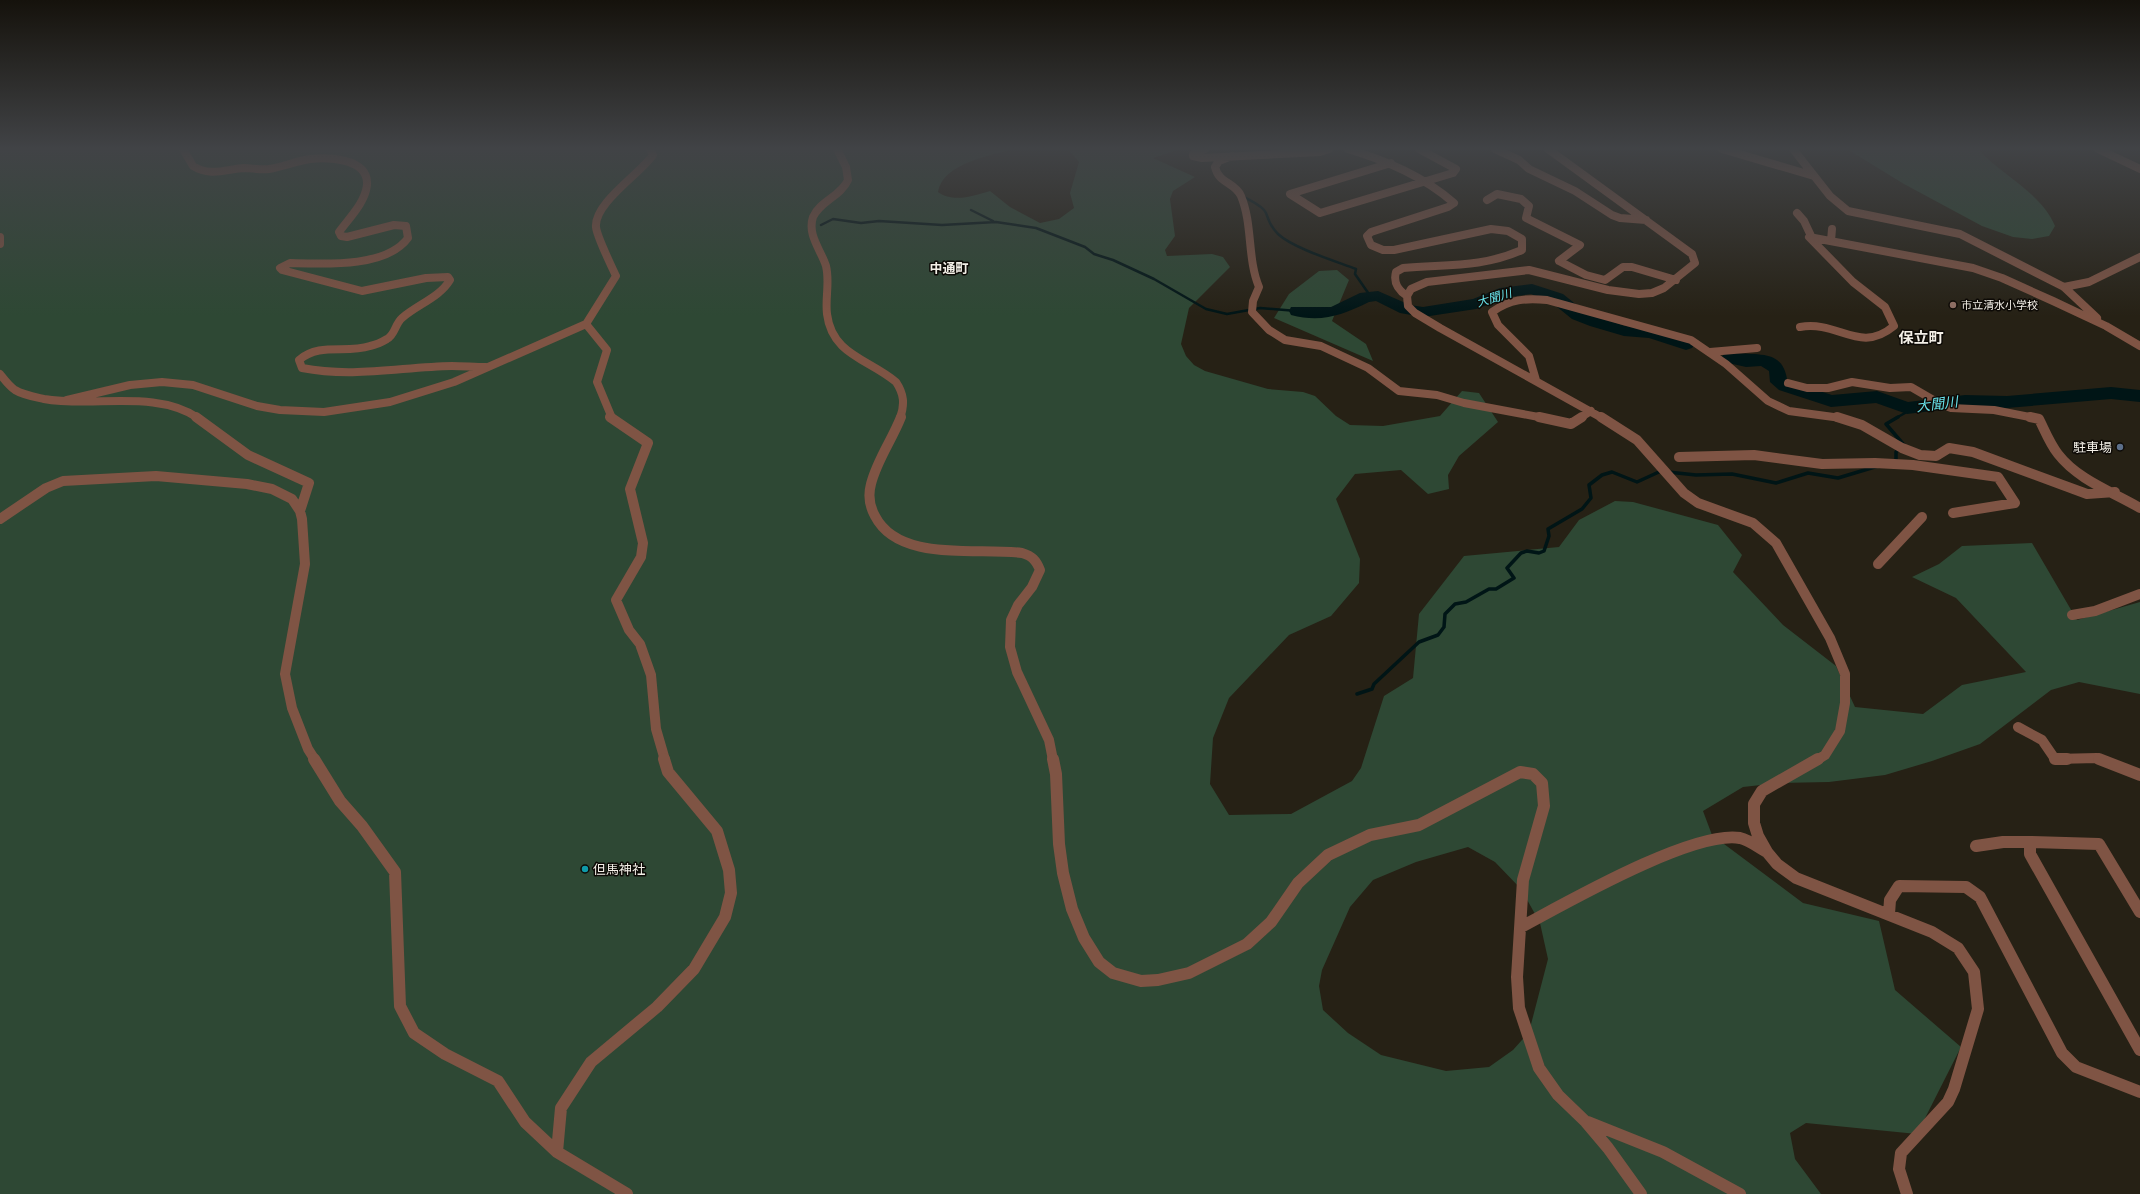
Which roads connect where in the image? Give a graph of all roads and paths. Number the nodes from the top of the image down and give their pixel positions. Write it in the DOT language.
graph roads {
  1 [pos="358,205"];
  2 [pos="605,205"];
  3 [pos="824,205"];
  4 [pos="1243,205"];
  5 [pos="1307,205"];
  6 [pos="1348,205"];
  7 [pos="1451,205"];
  8 [pos="1528,205"];
  9 [pos="1596,205"];
  10 [pos="1626,205"];
  11 [pos="1840,205"];
  12 [pos="1796,213"];
  13 [pos="1647,220"];
  14 [pos="1832,229"];
  15 [pos="0,237"];
  16 [pos="1812,238"];
  17 [pos="1831,241"];
  18 [pos="0,244"];
  19 [pos="2140,257"];
  20 [pos="1676,280"];
  21 [pos="2064,287"];
  22 [pos="1408,296"];
  23 [pos="586,324"];
  24 [pos="2106,326"];
  25 [pos="1800,327"];
  26 [pos="2140,346"];
  27 [pos="1757,348"];
  28 [pos="1710,352"];
  29 [pos="486,367"];
  30 [pos="0,374"];
  31 [pos="1536,380"];
  32 [pos="1788,383"];
  33 [pos="67,400"];
  34 [pos="1591,411"];
  35 [pos="1679,457"];
  36 [pos="2115,492"];
  37 [pos="2140,508"];
  38 [pos="300,510"];
  39 [pos="1953,513"];
  40 [pos="1922,517"];
  41 [pos="0,519"];
  42 [pos="1878,564"];
  43 [pos="2140,594"];
  44 [pos="2072,615"];
  45 [pos="2018,727"];
  46 [pos="2140,775"];
  47 [pos="2030,842"];
  48 [pos="1976,846"];
  49 [pos="1767,852"];
  50 [pos="2140,912"];
  51 [pos="1889,914"];
  52 [pos="1521,927"];
  53 [pos="2140,1050"];
  54 [pos="2140,1092"];
  55 [pos="1586,1122"];
  56 [pos="557,1152"];
  57 [pos="627,1194"];
  58 [pos="1641,1194"];
  59 [pos="1740,1194"];
  60 [pos="1907,1194"];
  1 -- 29 [label="street"];
  2 -- 23 [label="street"];
  3 -- 52 [label="street"];
  4 -- 34 [label="street"];
  5 -- 6 [label="street"];
  7 -- 22 [label="street"];
  8 -- 20 [label="street"];
  9 -- 13 [label="street"];
  10 -- 13 [label="street"];
  11 -- 21 [label="street"];
  12 -- 16 [label="street"];
  13 -- 20 [label="street"];
  14 -- 17 [label="street"];
  15 -- 18 [label="street"];
  16 -- 17 [label="street"];
  16 -- 25 [label="street"];
  17 -- 24 [label="street"];
  19 -- 21 [label="street"];
  20 -- 22 [label="street"];
  21 -- 24 [label="street"];
  22 -- 31 [label="street"];
  23 -- 29 [label="street"];
  23 -- 56 [label="street"];
  24 -- 26 [label="street"];
  27 -- 28 [label="street"];
  28 -- 31 [label="street"];
  28 -- 36 [label="street"];
  29 -- 33 [label="street"];
  30 -- 33 [label="street"];
  31 -- 34 [label="street"];
  32 -- 36 [label="street"];
  33 -- 38 [label="street"];
  34 -- 49 [label="street"];
  35 -- 39 [label="street"];
  36 -- 37 [label="street"];
  38 -- 41 [label="street"];
  38 -- 56 [label="street"];
  40 -- 42 [label="street"];
  43 -- 44 [label="street"];
  45 -- 46 [label="street"];
  47 -- 48 [label="street"];
  47 -- 50 [label="street"];
  47 -- 53 [label="street"];
  49 -- 51 [label="street"];
  49 -- 52 [label="street"];
  51 -- 54 [label="street"];
  51 -- 60 [label="street"];
  52 -- 55 [label="street"];
  55 -- 58 [label="street"];
  55 -- 59 [label="street"];
  56 -- 57 [label="street"];
}
